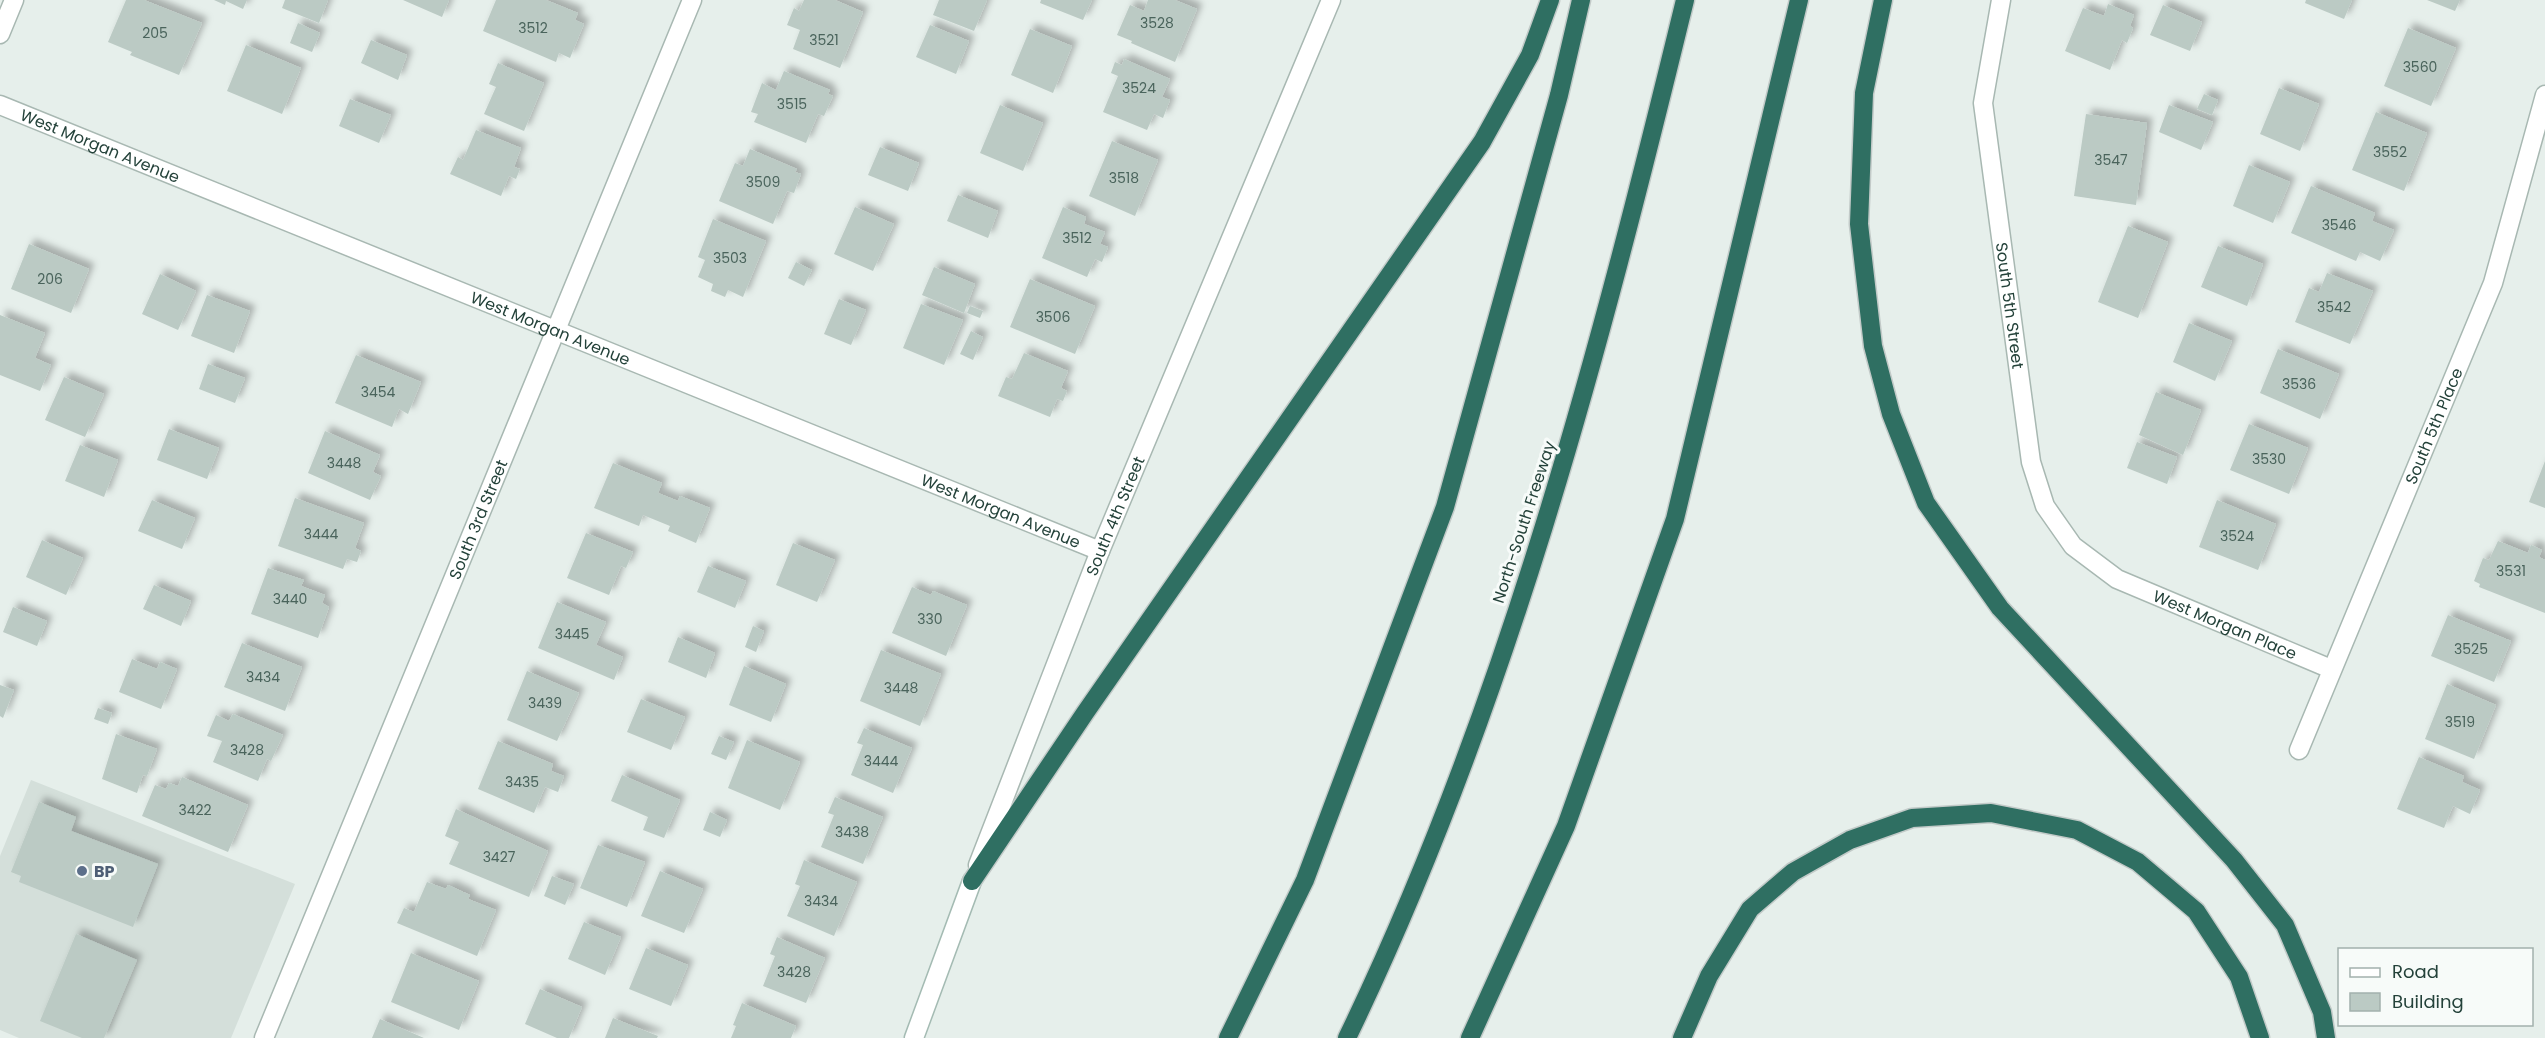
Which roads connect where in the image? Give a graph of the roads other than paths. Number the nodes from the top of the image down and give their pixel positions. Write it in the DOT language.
graph roads {
  1 [pos="14,0"];
  2 [pos="692,0"];
  3 [pos="1331,0"];
  4 [pos="1550,0"];
  5 [pos="1581,0"];
  6 [pos="1686,0"];
  7 [pos="1799,0"];
  8 [pos="1883,0"];
  9 [pos="2001,0"];
  10 [pos="0,34"];
  11 [pos="2545,95"];
  12 [pos="0,105"];
  13 [pos="556,329"];
  14 [pos="1100,551"];
  15 [pos="2117,579"];
  16 [pos="2331,669"];
  17 [pos="2299,750"];
  18 [pos="972,881"];
  19 [pos="264,1038"];
  20 [pos="914,1038"];
  21 [pos="1228,1038"];
  22 [pos="1347,1038"];
  23 [pos="1470,1038"];
  24 [pos="1682,1038"];
  25 [pos="2260,1038"];
  26 [pos="2326,1038"];
  1 -- 10 [label="street"];
  2 -- 13 [label="street, South 3rd Street"];
  3 -- 14 [label="street, South 4th Street"];
  4 -- 18 [label="highway"];
  5 -- 21 [label="highway"];
  6 -- 22 [label="highway, North-South Freeway"];
  7 -- 23 [label="highway"];
  8 -- 26 [label="highway"];
  9 -- 15 [label="street, South 5th Street"];
  11 -- 16 [label="street, South 5th Place"];
  12 -- 13 [label="street, West Morgan Avenue"];
  13 -- 14 [label="street, West Morgan Avenue"];
  13 -- 19 [label="street, South 3rd Street"];
  14 -- 18 [label="street, South 4th Street"];
  15 -- 16 [label="street, West Morgan Place"];
  16 -- 17 [label="street, South 5th Place"];
  18 -- 20 [label="street, South 4th Street"];
  24 -- 25 [label="highway"];
}
